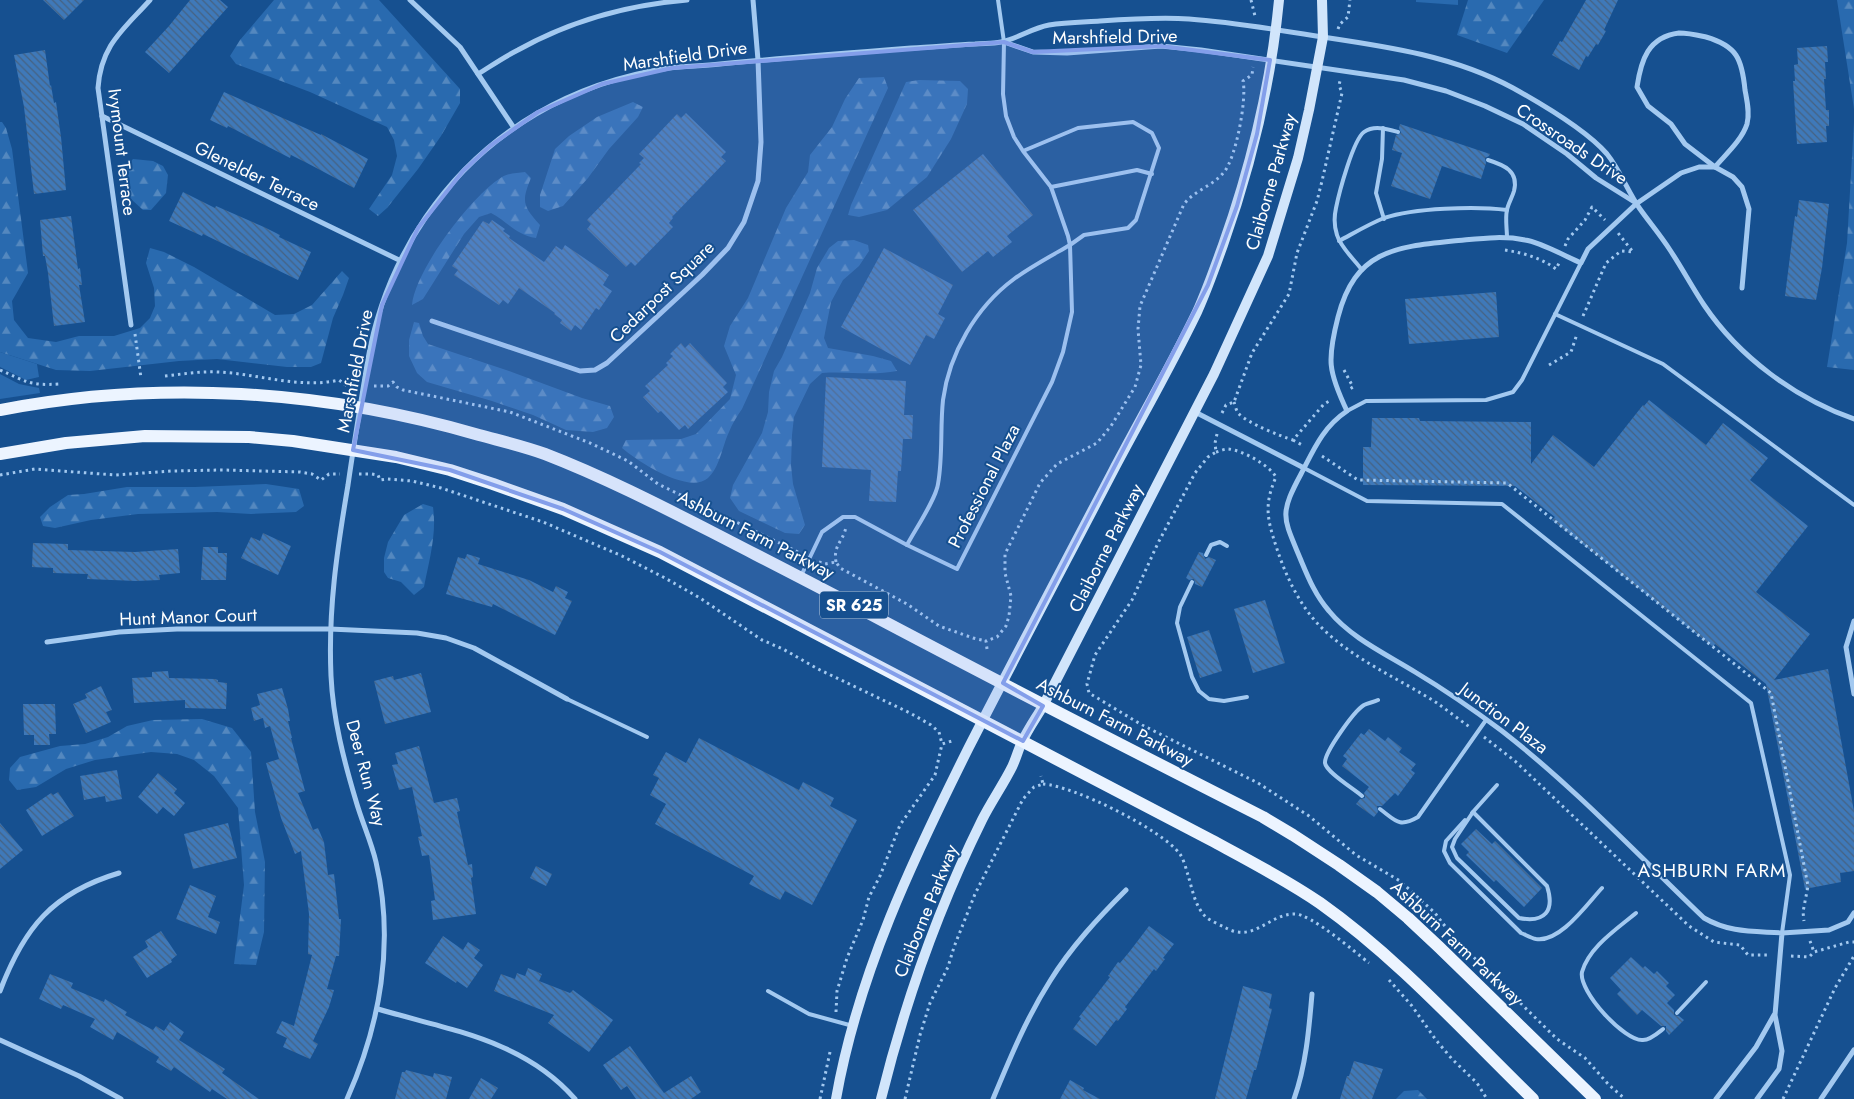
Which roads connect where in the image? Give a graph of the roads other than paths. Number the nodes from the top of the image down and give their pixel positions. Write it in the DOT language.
graph roads {
  1 [pos="150,0"];
  2 [pos="410,0"];
  3 [pos="687,0"];
  4 [pos="753,0"];
  5 [pos="998,0"];
  6 [pos="1279,0"];
  7 [pos="1322,0"];
  8 [pos="1275,29"];
  9 [pos="1323,37"];
  10 [pos="1004,42"];
  11 [pos="758,60"];
  12 [pos="1270,60"];
  13 [pos="1317,68"];
  14 [pos="478,74"];
  15 [pos="102,116"];
  16 [pos="514,128"];
  17 [pos="1382,128"];
  18 [pos="1398,132"];
  19 [pos="1023,151"];
  20 [pos="1488,160"];
  21 [pos="1715,167"];
  22 [pos="1152,174"];
  23 [pos="1051,187"];
  24 [pos="1636,204"];
  25 [pos="1507,210"];
  26 [pos="1384,219"];
  27 [pos="1507,238"];
  28 [pos="1339,241"];
  29 [pos="1070,245"];
  30 [pos="400,260"];
  31 [pos="1581,263"];
  32 [pos="1362,270"];
  33 [pos="1742,288"];
  34 [pos="1555,314"];
  35 [pos="432,321"];
  36 [pos="130,322"];
  37 [pos="360,407"];
  38 [pos="0,410"];
  39 [pos="1347,411"];
  40 [pos="1194,412"];
  41 [pos="1854,419"];
  42 [pos="353,450"];
  43 [pos="0,454"];
  44 [pos="1304,468"];
  45 [pos="1854,505"];
  46 [pos="907,544"];
  47 [pos="1227,546"];
  48 [pos="1206,555"];
  49 [pos="800,577"];
  50 [pos="1192,582"];
  51 [pos="1854,621"];
  52 [pos="330,629"];
  53 [pos="47,642"];
  54 [pos="1003,683"];
  55 [pos="1854,694"];
  56 [pos="1247,697"];
  57 [pos="567,700"];
  58 [pos="1378,700"];
  59 [pos="1043,706"];
  60 [pos="983,720"];
  61 [pos="1486,720"];
  62 [pos="647,738"];
  63 [pos="1023,741"];
  64 [pos="1497,785"];
  65 [pos="1362,796"];
  66 [pos="1380,809"];
  67 [pos="1473,812"];
  68 [pos="119,873"];
  69 [pos="1602,888"];
  70 [pos="1126,890"];
  71 [pos="1636,913"];
  72 [pos="1854,913"];
  73 [pos="1782,933"];
  74 [pos="1706,982"];
  75 [pos="0,991"];
  76 [pos="768,991"];
  77 [pos="1312,994"];
  78 [pos="378,1009"];
  79 [pos="1677,1013"];
  80 [pos="1774,1015"];
  81 [pos="853,1026"];
  82 [pos="1663,1029"];
  83 [pos="0,1040"];
  84 [pos="1854,1050"];
  85 [pos="121,1099"];
  86 [pos="347,1099"];
  87 [pos="575,1099"];
  88 [pos="836,1099"];
  89 [pos="881,1099"];
  90 [pos="993,1099"];
  91 [pos="1294,1099"];
  92 [pos="1533,1099"];
  93 [pos="1595,1099"];
  94 [pos="1716,1099"];
  95 [pos="1756,1099"];
  96 [pos="1821,1099"];
  1 -- 15 [label="street, Ivymount Terrace"];
  2 -- 14 [label="street"];
  3 -- 14 [label="street"];
  4 -- 11 [label="street, Cedarpost Square"];
  5 -- 10 [label="lane, Professional Plaza"];
  6 -- 8 [label="main road, Claiborne Parkway"];
  7 -- 9 [label="main road, Claiborne Parkway"];
  8 -- 9 [label="street, Marshfield Drive"];
  8 -- 10 [label="street, Marshfield Drive"];
  8 -- 12 [label="main road, Claiborne Parkway"];
  9 -- 13 [label="main road, Claiborne Parkway"];
  9 -- 24 [label="street, Crossroads Drive"];
  10 -- 11 [label="street, Marshfield Drive"];
  10 -- 12 [label="street, Marshfield Drive"];
  10 -- 19 [label="lane, Professional Plaza"];
  11 -- 16 [label="street, Marshfield Drive"];
  11 -- 35 [label="street, Cedarpost Square"];
  12 -- 13 [label="street, Marshfield Drive"];
  12 -- 54 [label="main road, Claiborne Parkway"];
  13 -- 24 [label="street, Crossroads Drive"];
  13 -- 40 [label="main road, Claiborne Parkway"];
  14 -- 16 [label="street"];
  15 -- 30 [label="street, Glenelder Terrace"];
  15 -- 36 [label="street, Ivymount Terrace"];
  16 -- 30 [label="street, Marshfield Drive"];
  17 -- 18 [label="lane"];
  17 -- 26 [label="lane"];
  17 -- 28 [label="lane"];
  19 -- 22 [label="lane"];
  19 -- 23 [label="lane, Professional Plaza"];
  20 -- 25 [label="lane"];
  21 -- 21 [label="street"];
  21 -- 24 [label="street"];
  21 -- 33 [label="street"];
  22 -- 23 [label="lane"];
  22 -- 29 [label="lane"];
  23 -- 29 [label="lane, Professional Plaza"];
  24 -- 31 [label="street"];
  24 -- 41 [label="street, Crossroads Drive"];
  25 -- 26 [label="lane"];
  25 -- 27 [label="lane"];
  26 -- 28 [label="lane"];
  27 -- 31 [label="street"];
  27 -- 32 [label="street"];
  28 -- 32 [label="lane"];
  29 -- 46 [label="lane"];
  29 -- 46 [label="lane, Professional Plaza"];
  30 -- 37 [label="street, Marshfield Drive"];
  31 -- 34 [label="lane"];
  32 -- 39 [label="street"];
  34 -- 39 [label="lane"];
  34 -- 45 [label="lane"];
  37 -- 38 [label="main road, Ashburn Farm Parkway / SR 625"];
  37 -- 42 [label="street, Marshfield Drive"];
  37 -- 49 [label="main road, Ashburn Farm Parkway / SR 625"];
  39 -- 44 [label="street, Junction Plaza"];
  40 -- 44 [label="street"];
  40 -- 59 [label="main road, Claiborne Parkway"];
  42 -- 43 [label="main road, SR 625"];
  42 -- 52 [label="street, Deer Run Way"];
  42 -- 60 [label="main road, SR 625"];
  44 -- 61 [label="street, Junction Plaza"];
  44 -- 73 [label="lane"];
  46 -- 49 [label="lane"];
  47 -- 48 [label="lane"];
  49 -- 54 [label="main road, Ashburn Farm Parkway / SR 625"];
  50 -- 56 [label="lane"];
  51 -- 55 [label="street"];
  52 -- 53 [label="street, Hunt Manor Court"];
  52 -- 57 [label="street, Hunt Manor Court"];
  52 -- 78 [label="street, Deer Run Way"];
  54 -- 59 [label="main road, Ashburn Farm Parkway / SR 625"];
  54 -- 60 [label="main road, Claiborne Parkway"];
  57 -- 62 [label="lane"];
  58 -- 65 [label="lane"];
  59 -- 63 [label="main road, Claiborne Parkway"];
  59 -- 93 [label="main road, Ashburn Farm Parkway / SR 625"];
  60 -- 63 [label="main road, SR 625"];
  60 -- 81 [label="main road, Claiborne Parkway"];
  61 -- 66 [label="lane"];
  61 -- 73 [label="street, Junction Plaza"];
  63 -- 89 [label="main road, Claiborne Parkway"];
  63 -- 92 [label="main road, SR 625"];
  64 -- 67 [label="lane"];
  67 -- 67 [label="lane"];
  67 -- 69 [label="lane"];
  68 -- 75 [label="street"];
  70 -- 90 [label="street"];
  71 -- 82 [label="lane"];
  72 -- 73 [label="street, Junction Plaza"];
  73 -- 80 [label="street"];
  74 -- 79 [label="lane"];
  76 -- 81 [label="lane"];
  77 -- 91 [label="street"];
  78 -- 86 [label="street, Deer Run Way"];
  78 -- 87 [label="street"];
  80 -- 94 [label="street"];
  80 -- 95 [label="street"];
  81 -- 88 [label="main road, Claiborne Parkway"];
  83 -- 85 [label="street"];
  84 -- 96 [label="street"];
}
